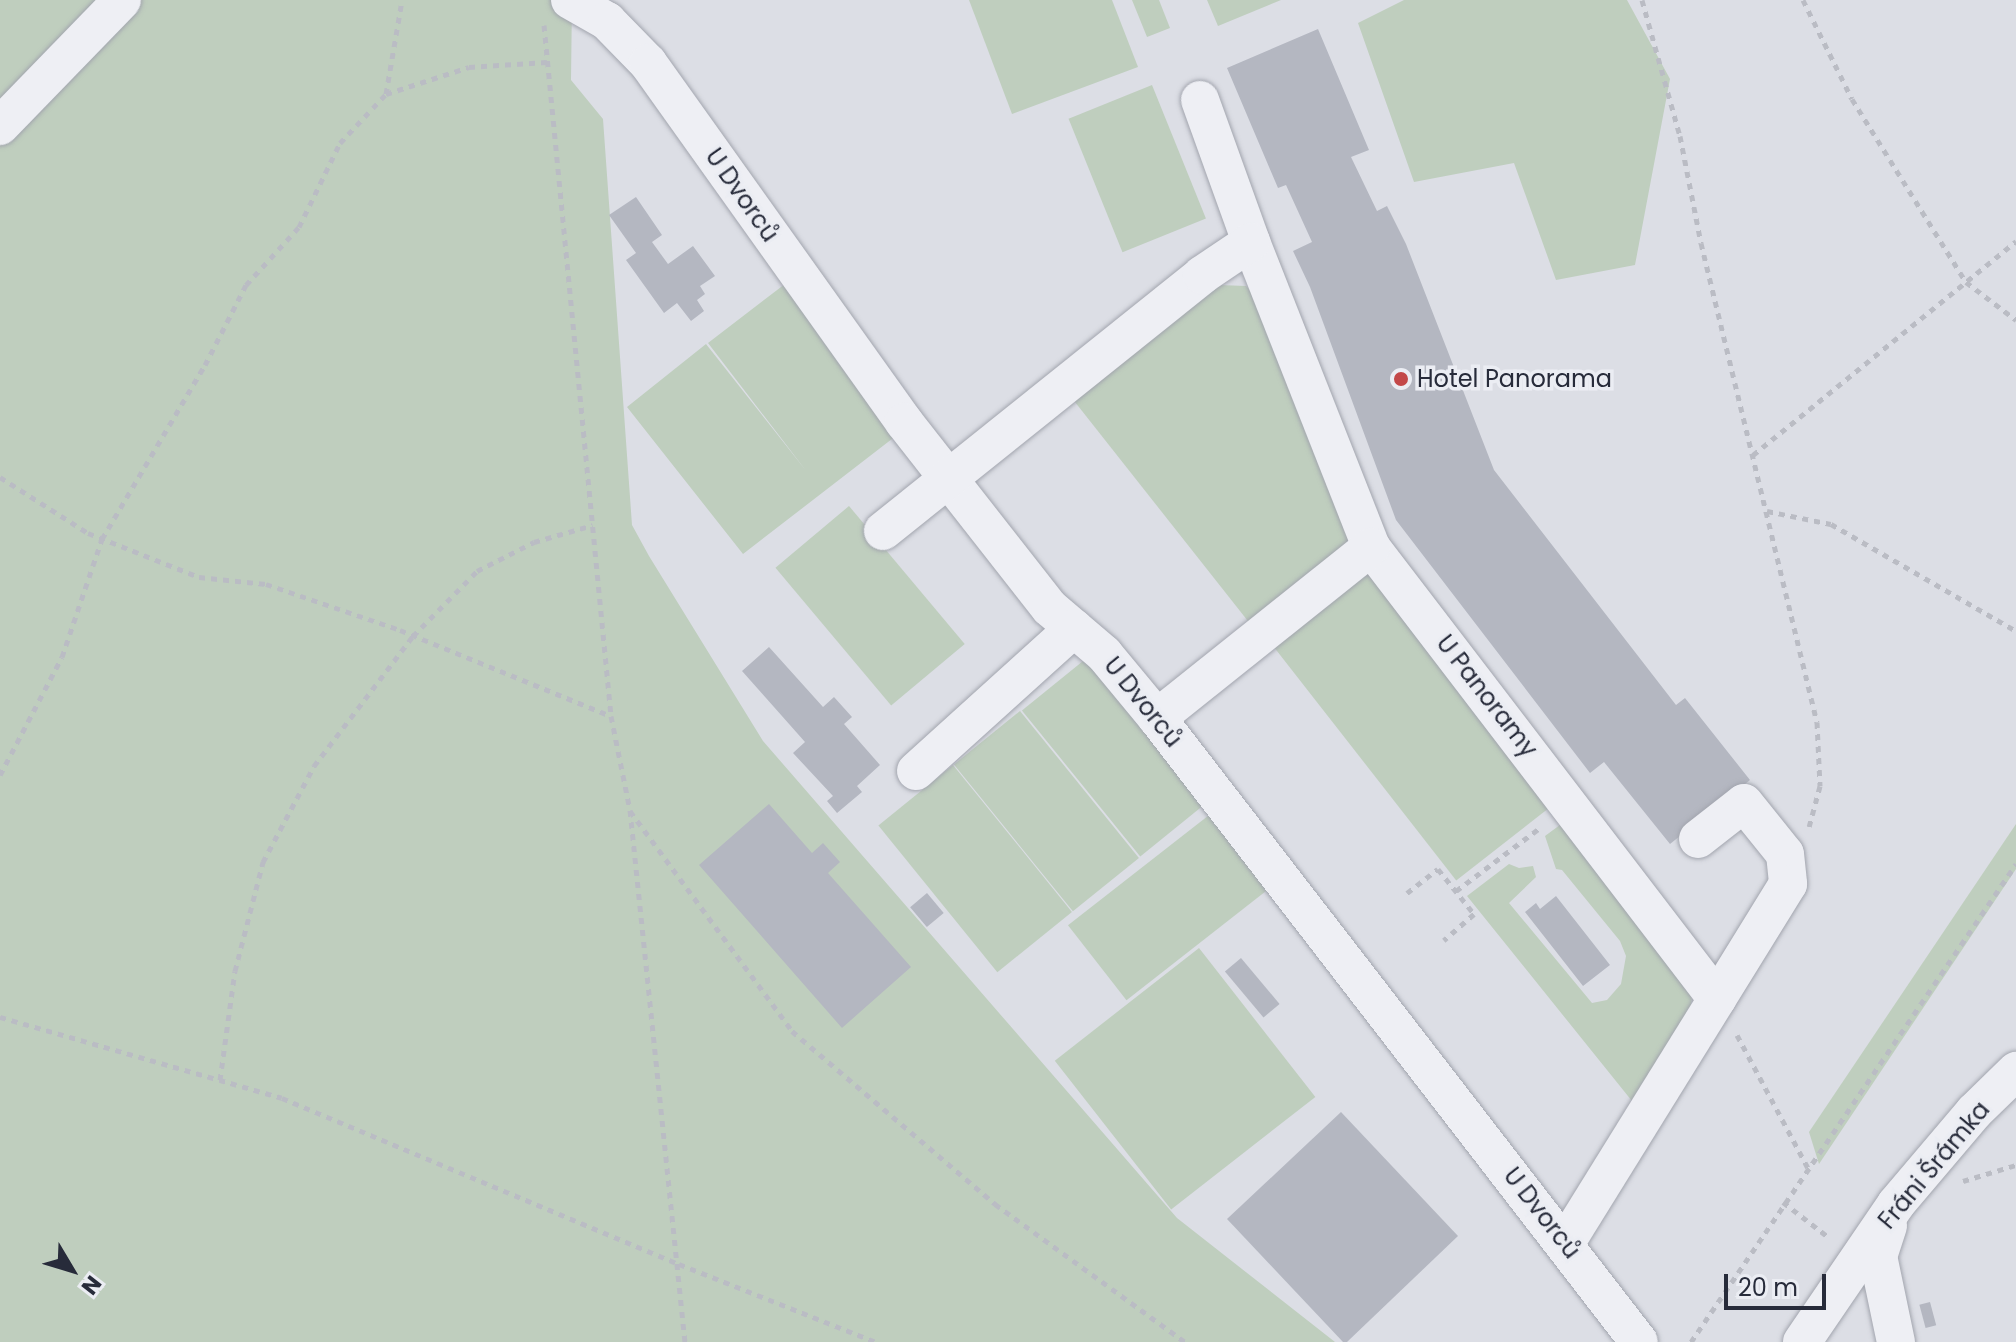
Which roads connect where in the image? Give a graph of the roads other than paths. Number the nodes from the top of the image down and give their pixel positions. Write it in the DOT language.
graph roads {
  1 [pos="122,0"];
  2 [pos="621,0"];
  3 [pos="556,8"];
  4 [pos="648,63"];
  5 [pos="1200,100"];
  6 [pos="0,126"];
  7 [pos="1248,235"];
  8 [pos="946,477"];
  9 [pos="883,531"];
  10 [pos="1371,547"];
  11 [pos="1074,628"];
  12 [pos="1157,718"];
  13 [pos="916,771"];
  14 [pos="1698,839"];
  15 [pos="1717,999"];
  16 [pos="2016,1071"];
  17 [pos="1896,1204"];
  18 [pos="1566,1243"];
  19 [pos="1639,1342"];
  20 [pos="1802,1342"];
  21 [pos="1896,1342"];
  1 -- 6 [label="street"];
  2 -- 4 [label="street"];
  3 -- 4 [label="street"];
  4 -- 8 [label="street, U Dvorců"];
  5 -- 7 [label="street, U Panoramy"];
  7 -- 8 [label="street"];
  7 -- 10 [label="street, U Panoramy"];
  8 -- 9 [label="street"];
  8 -- 11 [label="street, U Dvorců"];
  10 -- 12 [label="street"];
  10 -- 15 [label="street, U Panoramy"];
  11 -- 12 [label="street, U Dvorců"];
  11 -- 13 [label="street"];
  12 -- 18 [label="street, U Dvorců"];
  14 -- 15 [label="street"];
  15 -- 18 [label="street"];
  16 -- 17 [label="street, Fráni Šrámka"];
  17 -- 20 [label="street, Fráni Šrámka"];
  17 -- 21 [label="street"];
  18 -- 19 [label="street, U Dvorců"];
}
